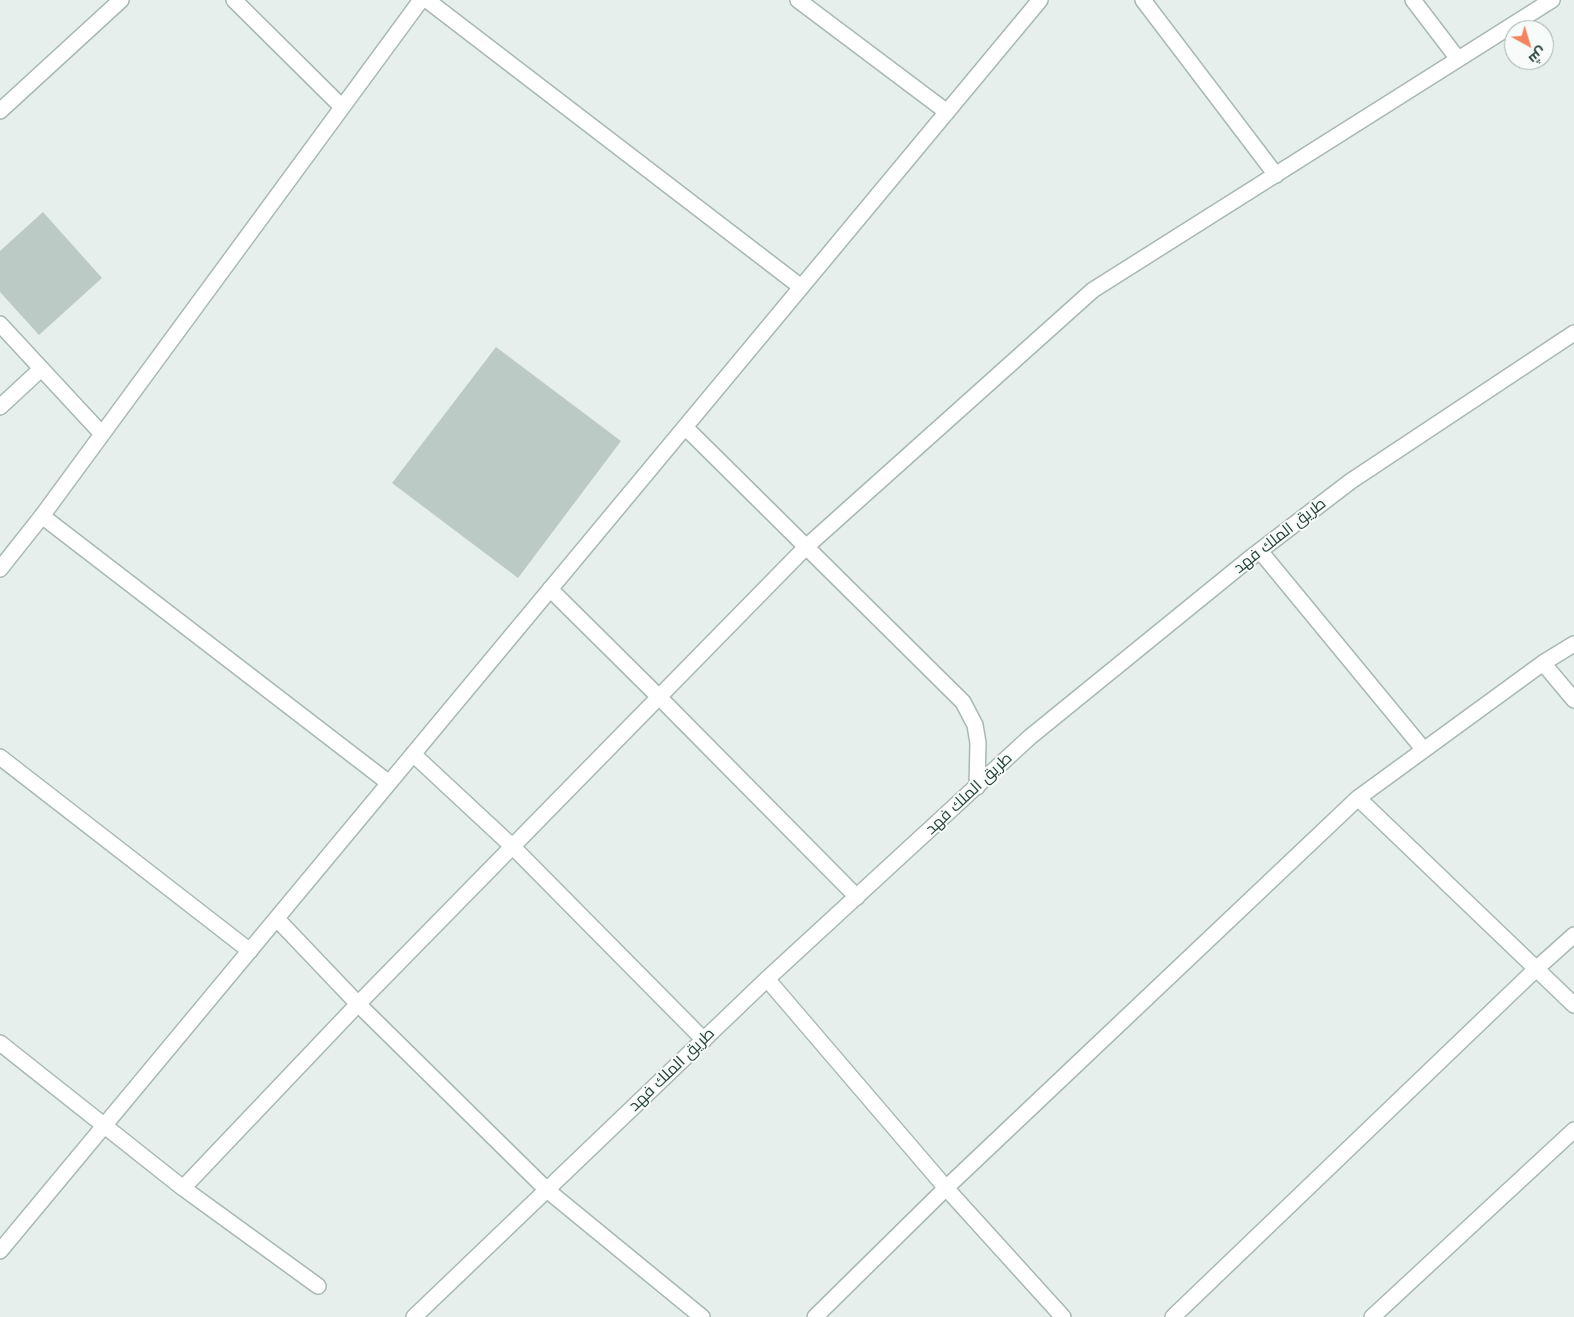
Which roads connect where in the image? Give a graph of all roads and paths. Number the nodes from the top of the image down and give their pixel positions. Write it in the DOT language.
graph roads {
  1 [pos="121,0"];
  2 [pos="234,0"];
  3 [pos="421,0"];
  4 [pos="427,0"];
  5 [pos="798,0"];
  6 [pos="1040,0"];
  7 [pos="1143,0"];
  8 [pos="1413,0"];
  9 [pos="1552,0"];
  10 [pos="1458,59"];
  11 [pos="342,107"];
  12 [pos="0,111"];
  13 [pos="947,112"];
  14 [pos="1276,175"];
  15 [pos="801,287"];
  16 [pos="0,324"];
  17 [pos="1574,334"];
  18 [pos="41,369"];
  19 [pos="0,407"];
  20 [pos="685,427"];
  21 [pos="102,434"];
  22 [pos="42,516"];
  23 [pos="806,547"];
  24 [pos="1260,551"];
  25 [pos="0,569"];
  26 [pos="550,590"];
  27 [pos="1574,644"];
  28 [pos="1543,663"];
  29 [pos="659,697"];
  30 [pos="1574,700"];
  31 [pos="1424,750"];
  32 [pos="413,754"];
  33 [pos="0,757"];
  34 [pos="389,783"];
  35 [pos="977,787"];
  36 [pos="1358,798"];
  37 [pos="512,846"];
  38 [pos="856,897"];
  39 [pos="276,919"];
  40 [pos="1574,935"];
  41 [pos="250,951"];
  42 [pos="1536,969"];
  43 [pos="767,979"];
  44 [pos="358,1004"];
  45 [pos="1574,1005"];
  46 [pos="704,1040"];
  47 [pos="0,1043"];
  48 [pos="104,1126"];
  49 [pos="1574,1130"];
  50 [pos="182,1188"];
  51 [pos="946,1188"];
  52 [pos="547,1190"];
  53 [pos="0,1251"];
  54 [pos="318,1286"];
  55 [pos="414,1317"];
  56 [pos="702,1317"];
  57 [pos="815,1317"];
  58 [pos="1063,1317"];
  59 [pos="1173,1317"];
  60 [pos="1372,1317"];
  1 -- 12 [label="street"];
  2 -- 11 [label="street"];
  3 -- 11 [label="street"];
  4 -- 15 [label="street"];
  5 -- 13 [label="street"];
  6 -- 13 [label="street"];
  7 -- 14 [label="street"];
  8 -- 10 [label="street"];
  9 -- 10 [label="street"];
  10 -- 14 [label="street"];
  11 -- 21 [label="street"];
  13 -- 15 [label="street"];
  14 -- 23 [label="street"];
  15 -- 20 [label="street"];
  16 -- 18 [label="street"];
  17 -- 24 [label="street, طريق الملك فهد"];
  18 -- 19 [label="street"];
  18 -- 21 [label="street"];
  20 -- 23 [label="street"];
  20 -- 26 [label="street"];
  21 -- 22 [label="street"];
  22 -- 25 [label="street"];
  22 -- 34 [label="street"];
  23 -- 29 [label="street"];
  23 -- 35 [label="street"];
  24 -- 31 [label="street"];
  24 -- 35 [label="street, طريق الملك فهد"];
  26 -- 29 [label="street"];
  26 -- 32 [label="street"];
  27 -- 28 [label="street"];
  28 -- 30 [label="street"];
  28 -- 31 [label="street"];
  29 -- 37 [label="street"];
  29 -- 38 [label="street"];
  31 -- 36 [label="street"];
  32 -- 34 [label="street"];
  32 -- 37 [label="street"];
  33 -- 41 [label="street"];
  34 -- 39 [label="street"];
  35 -- 38 [label="street, طريق الملك فهد"];
  36 -- 42 [label="street"];
  36 -- 51 [label="street"];
  37 -- 44 [label="street"];
  37 -- 46 [label="street"];
  38 -- 43 [label="street, طريق الملك فهد"];
  39 -- 41 [label="street"];
  39 -- 44 [label="street"];
  40 -- 42 [label="street"];
  41 -- 48 [label="street"];
  42 -- 45 [label="street"];
  42 -- 59 [label="street"];
  43 -- 46 [label="street, طريق الملك فهد"];
  43 -- 51 [label="street"];
  44 -- 50 [label="street"];
  44 -- 52 [label="street"];
  46 -- 52 [label="street, طريق الملك فهد"];
  47 -- 48 [label="street"];
  48 -- 50 [label="street"];
  48 -- 53 [label="street"];
  49 -- 60 [label="street"];
  50 -- 54 [label="street"];
  51 -- 57 [label="street"];
  51 -- 58 [label="street"];
  52 -- 55 [label="street, طريق الملك فهد"];
  52 -- 56 [label="street"];
}
